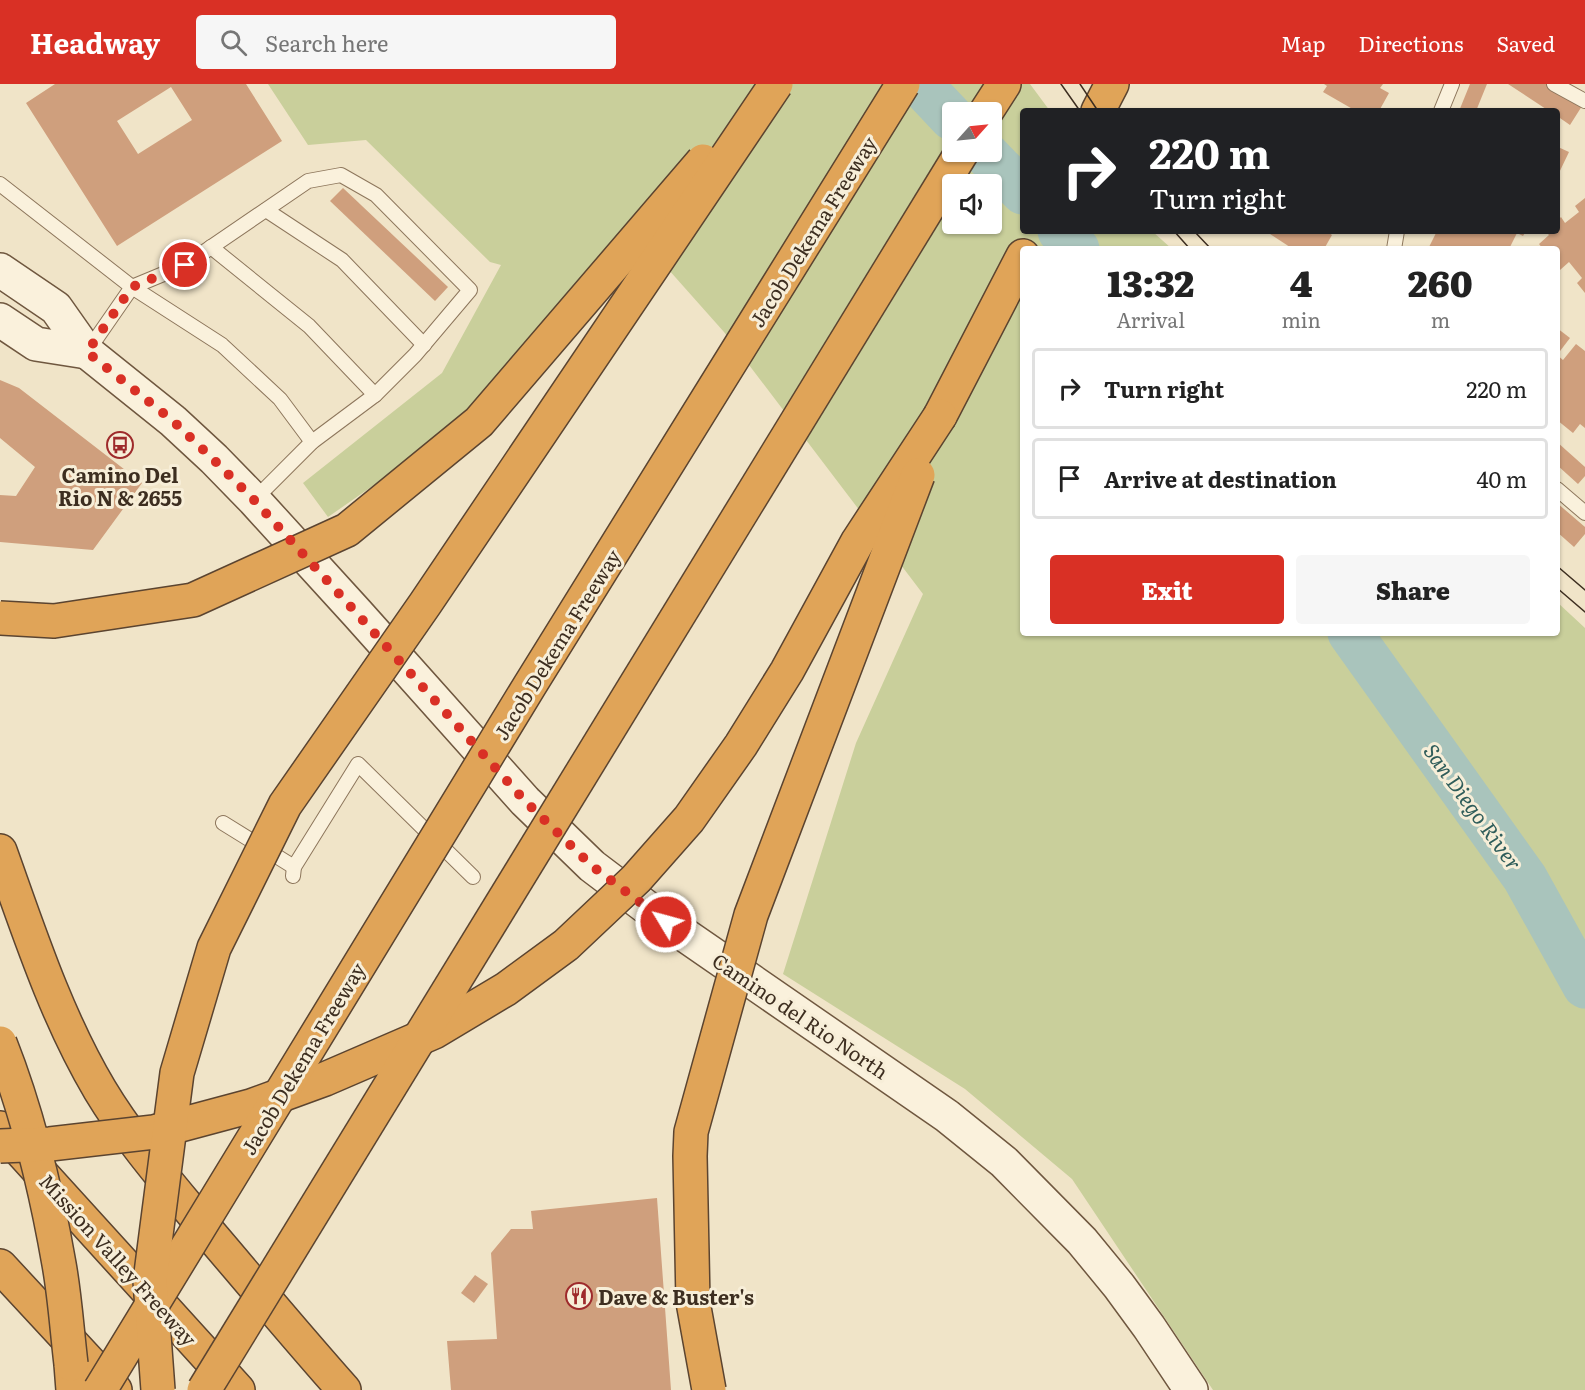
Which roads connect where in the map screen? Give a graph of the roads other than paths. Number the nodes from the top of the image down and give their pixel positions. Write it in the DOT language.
graph roads {
  1 [pos="768,84"];
  2 [pos="776,84"];
  3 [pos="903,84"];
  4 [pos="1004,84"];
  5 [pos="1112,84"];
  6 [pos="1452,84"];
  7 [pos="1554,84"];
  8 [pos="1585,101"];
  9 [pos="992,102"];
  10 [pos="1100,108"];
  11 [pos="1441,108"];
  12 [pos="956,162"];
  13 [pos="0,183"];
  14 [pos="266,210"];
  15 [pos="211,247"];
  16 [pos="1020,262"];
  17 [pos="0,270"];
  18 [pos="132,287"];
  19 [pos="0,320"];
  20 [pos="424,345"];
  21 [pos="87,352"];
  22 [pos="375,395"];
  23 [pos="940,416"];
  24 [pos="312,442"];
  25 [pos="1560,492"];
  26 [pos="254,500"];
  27 [pos="1585,513"];
  28 [pos="0,618"];
  29 [pos="223,823"];
  30 [pos="0,851"];
  31 [pos="473,877"];
  32 [pos="0,1043"];
  33 [pos="0,1128"];
  34 [pos="0,1146"];
  35 [pos="0,1266"];
  36 [pos="73,1390"];
  37 [pos="100,1390"];
  38 [pos="115,1390"];
  39 [pos="158,1390"];
  40 [pos="204,1390"];
  41 [pos="238,1390"];
  42 [pos="344,1390"];
  43 [pos="709,1390"];
  44 [pos="1191,1390"];
  1 -- 28 [label="highway, bridge"];
  2 -- 39 [label="highway, bridge"];
  3 -- 37 [label="highway, Jacob Dekema Freeway, bridge"];
  4 -- 9 [label="highway"];
  5 -- 10 [label="highway"];
  6 -- 11 [label="lane"];
  7 -- 8 [label="lane"];
  12 -- 40 [label="highway, bridge"];
  13 -- 18 [label="lane"];
  14 -- 15 [label="lane"];
  14 -- 20 [label="lane"];
  14 -- 20 [label="lane"];
  15 -- 18 [label="lane"];
  15 -- 22 [label="lane"];
  16 -- 23 [label="highway"];
  17 -- 21 [label="main road, Camino del Rio North"];
  18 -- 21 [label="lane"];
  18 -- 24 [label="lane"];
  19 -- 21 [label="main road, Camino del Rio North"];
  20 -- 22 [label="lane"];
  21 -- 26 [label="main road, Camino del Rio North"];
  22 -- 24 [label="lane"];
  23 -- 34 [label="highway, bridge"];
  23 -- 43 [label="highway, bridge"];
  24 -- 26 [label="lane"];
  25 -- 27 [label="lane"];
  26 -- 44 [label="main road, Camino del Rio North"];
  29 -- 31 [label="lane"];
  30 -- 42 [label="highway"];
  32 -- 36 [label="highway, bridge"];
  33 -- 41 [label="highway, Mission Valley Freeway"];
  35 -- 38 [label="highway"];
}
